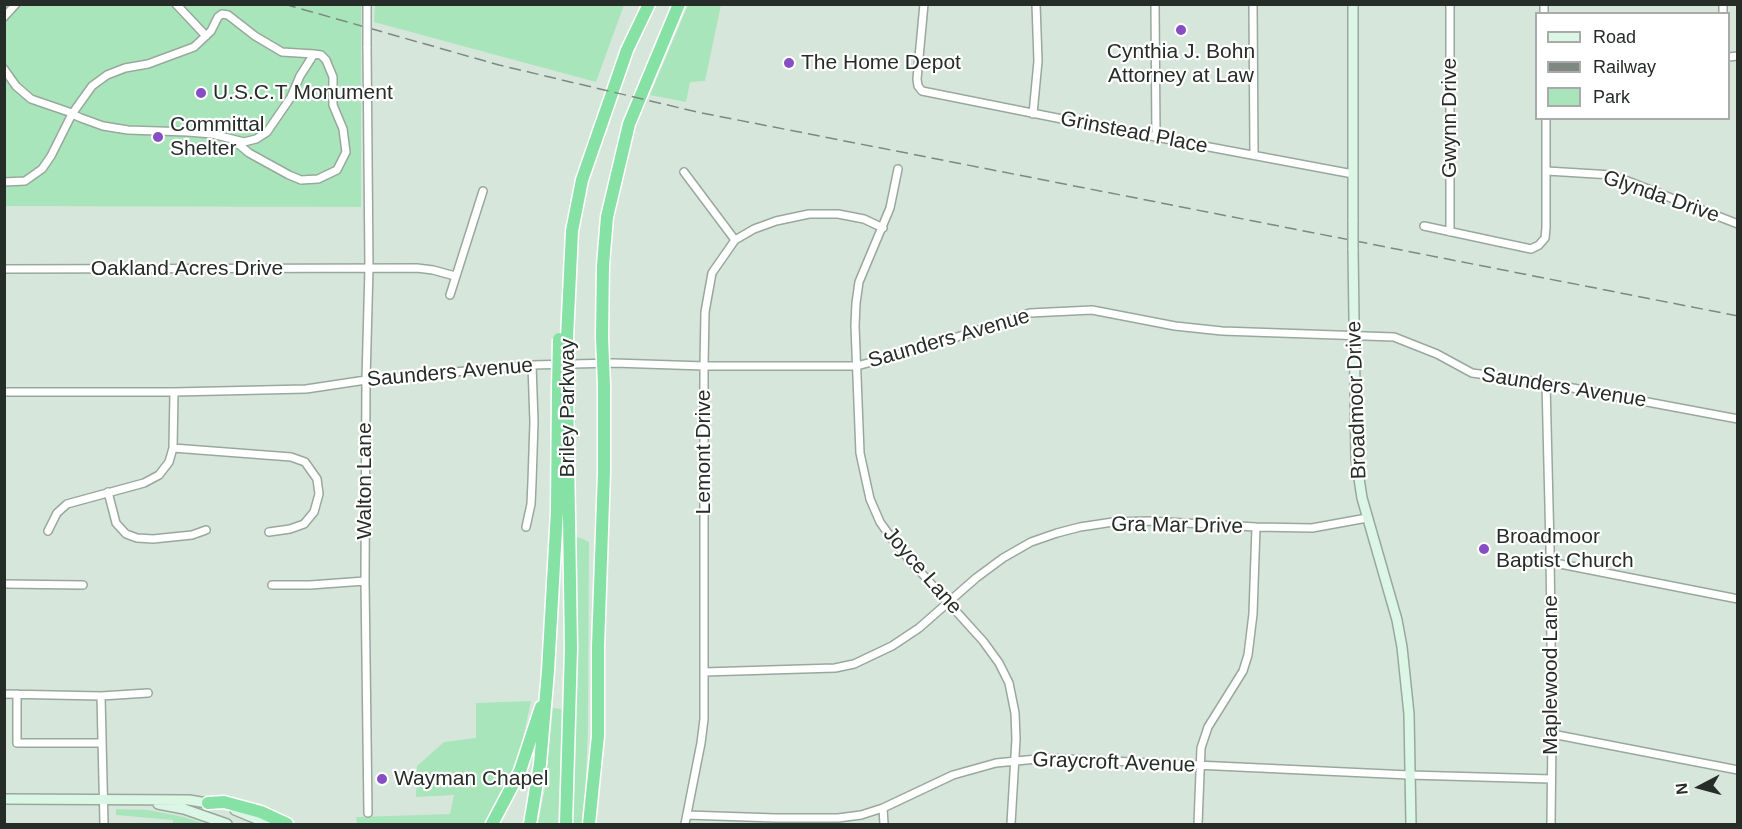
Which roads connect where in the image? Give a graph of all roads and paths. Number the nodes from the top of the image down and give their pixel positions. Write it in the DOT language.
graph roads {
  1 [pos="16,4"];
  2 [pos="176,4"];
  3 [pos="367,4"];
  4 [pos="639,4"];
  5 [pos="649,4"];
  6 [pos="679,4"];
  7 [pos="924,4"];
  8 [pos="1036,4"];
  9 [pos="1155,4"];
  10 [pos="1253,4"];
  11 [pos="1353,4"];
  12 [pos="1450,4"];
  13 [pos="4,17"];
  14 [pos="206,36"];
  15 [pos="627,50"];
  16 [pos="314,54"];
  17 [pos="4,69"];
  18 [pos="72,114"];
  19 [pos="1033,114"];
  20 [pos="1546,120"];
  21 [pos="1156,137"];
  22 [pos="236,142"];
  23 [pos="1254,155"];
  24 [pos="898,169"];
  25 [pos="1547,171"];
  26 [pos="684,172"];
  27 [pos="1353,174"];
  28 [pos="4,182"];
  29 [pos="483,191"];
  30 [pos="1737,224"];
  31 [pos="1424,226"];
  32 [pos="883,228"];
  33 [pos="1450,232"];
  34 [pos="735,240"];
  35 [pos="369,268"];
  36 [pos="4,269"];
  37 [pos="455,276"];
  38 [pos="450,295"];
  39 [pos="1353,334"];
  40 [pos="531,366"];
  41 [pos="704,366"];
  42 [pos="857,366"];
  43 [pos="366,380"];
  44 [pos="1546,382"];
  45 [pos="563,387"];
  46 [pos="4,392"];
  47 [pos="174,392"];
  48 [pos="1737,419"];
  49 [pos="173,448"];
  50 [pos="108,492"];
  51 [pos="1367,518"];
  52 [pos="526,527"];
  53 [pos="1256,527"];
  54 [pos="206,530"];
  55 [pos="48,531"];
  56 [pos="269,532"];
  57 [pos="1550,562"];
  58 [pos="365,581"];
  59 [pos="4,584"];
  60 [pos="83,585"];
  61 [pos="272,585"];
  62 [pos="1737,600"];
  63 [pos="948,601"];
  64 [pos="704,672"];
  65 [pos="148,693"];
  66 [pos="4,694"];
  67 [pos="17,694"];
  68 [pos="545,695"];
  69 [pos="101,696"];
  70 [pos="1552,734"];
  71 [pos="598,735"];
  72 [pos="101,743"];
  73 [pos="1016,760"];
  74 [pos="1199,765"];
  75 [pos="1737,770"];
  76 [pos="1409,775"];
  77 [pos="1551,779"];
  78 [pos="4,799"];
  79 [pos="102,800"];
  80 [pos="138,800"];
  81 [pos="208,803"];
  82 [pos="883,808"];
  83 [pos="368,813"];
  84 [pos="687,815"];
  85 [pos="104,825"];
  86 [pos="227,825"];
  87 [pos="269,825"];
  88 [pos="287,825"];
  89 [pos="492,825"];
  90 [pos="530,825"];
  91 [pos="566,825"];
  92 [pos="589,825"];
  93 [pos="596,825"];
  94 [pos="685,825"];
  95 [pos="885,825"];
  96 [pos="1011,825"];
  97 [pos="1198,825"];
  98 [pos="1411,825"];
  99 [pos="1551,825"];
  1 -- 13 [label="street"];
  2 -- 14 [label="street"];
  3 -- 35 [label="street, Walton Lane, bridge"];
  4 -- 15 [label="highway"];
  5 -- 15 [label="highway"];
  6 -- 71 [label="highway, Briley Parkway, bridge"];
  7 -- 19 [label="street, Grinstead Place"];
  8 -- 19 [label="street"];
  9 -- 21 [label="street"];
  10 -- 23 [label="street"];
  11 -- 27 [label="main road, Broadmoor Drive"];
  12 -- 33 [label="street, Gwynn Drive"];
  14 -- 16 [label="street"];
  14 -- 18 [label="street"];
  15 -- 45 [label="highway, bridge"];
  16 -- 22 [label="street"];
  16 -- 22 [label="street"];
  17 -- 18 [label="street"];
  18 -- 22 [label="street"];
  18 -- 28 [label="street"];
  19 -- 21 [label="street, Grinstead Place"];
  20 -- 25 [label="street"];
  21 -- 23 [label="street, Grinstead Place"];
  23 -- 27 [label="street, Grinstead Place"];
  24 -- 32 [label="street, Joyce Lane"];
  25 -- 30 [label="street, Glynda Drive"];
  25 -- 33 [label="street"];
  26 -- 34 [label="street"];
  27 -- 39 [label="main road, Broadmoor Drive, bridge"];
  29 -- 37 [label="street"];
  31 -- 33 [label="street"];
  32 -- 34 [label="street, Lemont Drive"];
  32 -- 42 [label="street, Joyce Lane"];
  34 -- 41 [label="street, Lemont Drive"];
  35 -- 36 [label="street, Oakland Acres Drive"];
  35 -- 37 [label="street, Oakland Acres Drive"];
  35 -- 43 [label="street, Walton Lane"];
  37 -- 38 [label="street"];
  39 -- 42 [label="street, Saunders Avenue"];
  39 -- 44 [label="street, Saunders Avenue"];
  39 -- 51 [label="main road, Broadmoor Drive"];
  40 -- 41 [label="street, Saunders Avenue"];
  40 -- 43 [label="street, Saunders Avenue"];
  40 -- 52 [label="street"];
  41 -- 42 [label="street, Saunders Avenue"];
  41 -- 64 [label="street, Lemont Drive"];
  42 -- 63 [label="street, Joyce Lane"];
  43 -- 47 [label="street, Saunders Avenue"];
  43 -- 58 [label="street, Walton Lane"];
  44 -- 48 [label="street, Saunders Avenue"];
  44 -- 57 [label="street, Maplewood Lane"];
  45 -- 68 [label="highway"];
  45 -- 91 [label="highway, Briley Parkway"];
  46 -- 47 [label="street, Saunders Avenue"];
  47 -- 49 [label="street"];
  49 -- 50 [label="street"];
  49 -- 56 [label="street"];
  50 -- 54 [label="street"];
  50 -- 55 [label="street"];
  51 -- 53 [label="street, Gra Mar Drive"];
  51 -- 76 [label="main road, Broadmoor Drive"];
  53 -- 63 [label="street, Gra Mar Drive"];
  53 -- 74 [label="street"];
  57 -- 62 [label="street"];
  57 -- 70 [label="street, Maplewood Lane"];
  58 -- 61 [label="street"];
  58 -- 83 [label="street, Walton Lane"];
  59 -- 60 [label="street"];
  63 -- 64 [label="street, Gra Mar Drive"];
  63 -- 73 [label="street, Joyce Lane"];
  64 -- 84 [label="street, Lemont Drive"];
  65 -- 69 [label="street"];
  66 -- 67 [label="street"];
  67 -- 69 [label="street"];
  67 -- 72 [label="street"];
  68 -- 89 [label="highway"];
  68 -- 90 [label="highway"];
  69 -- 72 [label="street"];
  70 -- 75 [label="street"];
  70 -- 77 [label="street, Maplewood Lane"];
  71 -- 92 [label="highway, Briley Parkway"];
  71 -- 93 [label="highway"];
  72 -- 79 [label="street"];
  73 -- 74 [label="street, Graycroft Avenue"];
  73 -- 82 [label="street, Graycroft Avenue"];
  73 -- 96 [label="street, Joyce Lane"];
  74 -- 76 [label="street, Graycroft Avenue"];
  74 -- 97 [label="street"];
  76 -- 77 [label="street, Graycroft Avenue"];
  76 -- 98 [label="main road, Broadmoor Drive"];
  77 -- 99 [label="street, Maplewood Lane"];
  78 -- 79 [label="main road"];
  79 -- 80 [label="main road"];
  79 -- 85 [label="street"];
  80 -- 81 [label="main road"];
  80 -- 86 [label="main road"];
  81 -- 87 [label="main road"];
  81 -- 88 [label="highway"];
  82 -- 84 [label="street, Graycroft Avenue"];
  82 -- 95 [label="street"];
  84 -- 94 [label="street, Lemont Drive"];
}
